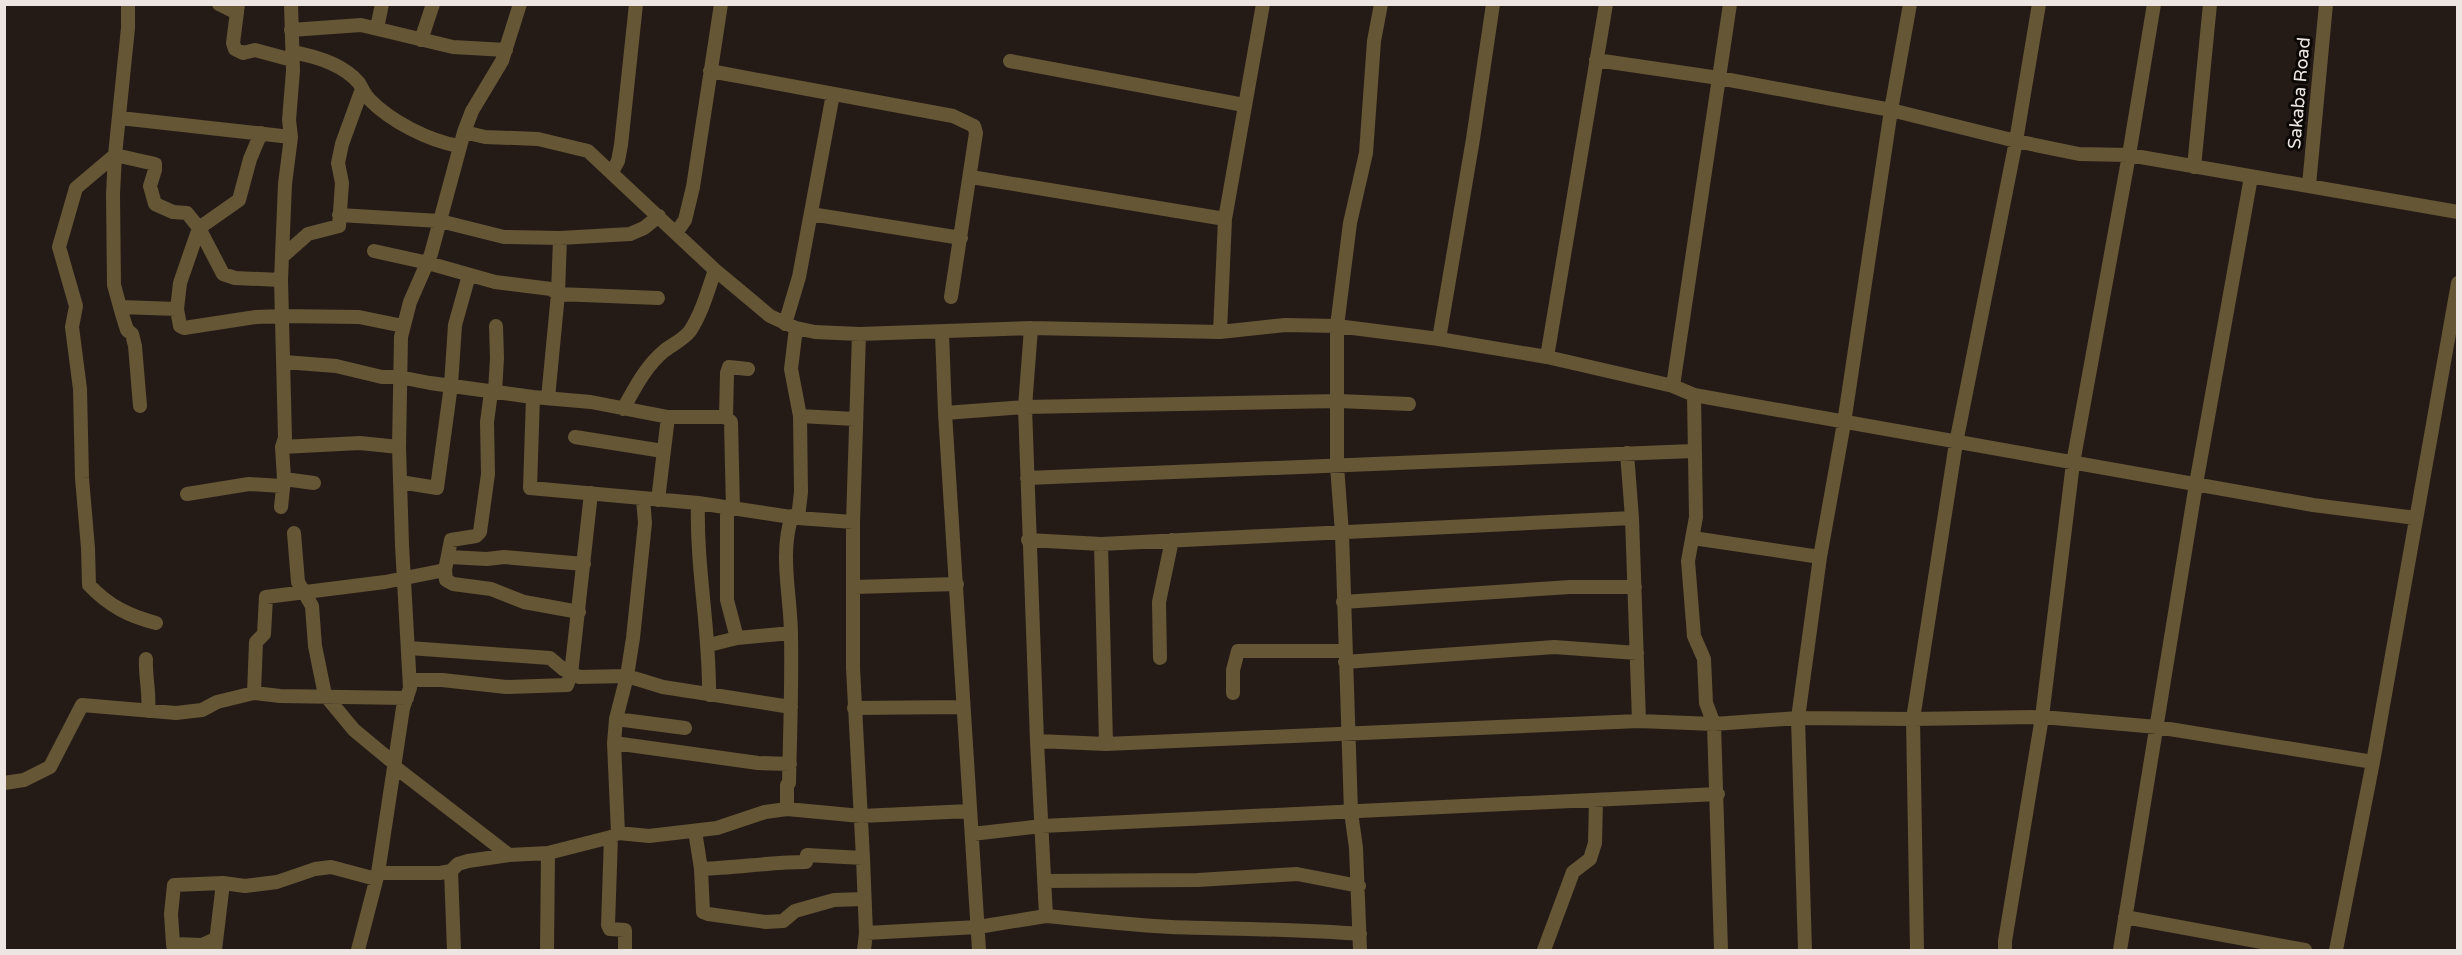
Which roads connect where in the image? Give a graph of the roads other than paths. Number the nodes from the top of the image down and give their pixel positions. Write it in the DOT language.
graph roads {
  1 [pos="128,4"];
  2 [pos="219,4"];
  3 [pos="291,4"];
  4 [pos="382,4"];
  5 [pos="433,4"];
  6 [pos="520,4"];
  7 [pos="636,4"];
  8 [pos="721,4"];
  9 [pos="1381,4"];
  10 [pos="1492,4"];
  11 [pos="1606,4"];
  12 [pos="1730,4"];
  13 [pos="1910,4"];
  14 [pos="2039,4"];
  15 [pos="2154,4"];
  16 [pos="2210,4"];
  17 [pos="2326,4"];
  18 [pos="1259,8"];
  19 [pos="237,9"];
  20 [pos="377,28"];
  21 [pos="291,30"];
  22 [pos="421,40"];
  23 [pos="506,50"];
  24 [pos="292,56"];
  25 [pos="1596,60"];
  26 [pos="1010,61"];
  27 [pos="710,71"];
  28 [pos="1719,78"];
  29 [pos="362,89"];
  30 [pos="833,94"];
  31 [pos="1244,105"];
  32 [pos="1891,110"];
  33 [pos="120,118"];
  34 [pos="464,132"];
  35 [pos="261,133"];
  36 [pos="291,137"];
  37 [pos="2016,141"];
  38 [pos="459,146"];
  39 [pos="115,155"];
  40 [pos="2130,155"];
  41 [pos="2194,166"];
  42 [pos="612,172"];
  43 [pos="971,177"];
  44 [pos="2251,177"];
  45 [pos="2309,185"];
  46 [pos="2457,212"];
  47 [pos="811,214"];
  48 [pos="339,215"];
  49 [pos="659,216"];
  50 [pos="1225,219"];
  51 [pos="440,221"];
  52 [pos="199,228"];
  53 [pos="676,233"];
  54 [pos="560,238"];
  55 [pos="961,238"];
  56 [pos="374,251"];
  57 [pos="282,257"];
  58 [pos="428,262"];
  59 [pos="715,270"];
  60 [pos="469,275"];
  61 [pos="281,280"];
  62 [pos="2457,284"];
  63 [pos="558,294"];
  64 [pos="951,297"];
  65 [pos="658,298"];
  66 [pos="120,308"];
  67 [pos="177,309"];
  68 [pos="282,315"];
  69 [pos="403,326"];
  70 [pos="496,326"];
  71 [pos="790,326"];
  72 [pos="1337,326"];
  73 [pos="1031,328"];
  74 [pos="1220,332"];
  75 [pos="942,333"];
  76 [pos="859,334"];
  77 [pos="1439,339"];
  78 [pos="1546,357"];
  79 [pos="284,362"];
  80 [pos="748,369"];
  81 [pos="399,377"];
  82 [pos="451,385"];
  83 [pos="1673,386"];
  84 [pos="493,392"];
  85 [pos="1694,395"];
  86 [pos="533,397"];
  87 [pos="548,399"];
  88 [pos="1339,401"];
  89 [pos="1409,404"];
  90 [pos="140,406"];
  91 [pos="1024,408"];
  92 [pos="623,409"];
  93 [pos="945,413"];
  94 [pos="800,416"];
  95 [pos="668,417"];
  96 [pos="726,417"];
  97 [pos="855,419"];
  98 [pos="1844,423"];
  99 [pos="575,437"];
  100 [pos="1956,443"];
  101 [pos="282,447"];
  102 [pos="399,447"];
  103 [pos="663,451"];
  104 [pos="1693,451"];
  105 [pos="1627,453"];
  106 [pos="2073,463"];
  107 [pos="1337,466"];
  108 [pos="1027,478"];
  109 [pos="283,482"];
  110 [pos="400,482"];
  111 [pos="314,483"];
  112 [pos="2196,484"];
  113 [pos="591,493"];
  114 [pos="188,494"];
  115 [pos="643,498"];
  116 [pos="658,500"];
  117 [pos="699,503"];
  118 [pos="281,507"];
  119 [pos="730,508"];
  120 [pos="795,517"];
  121 [pos="1632,518"];
  122 [pos="2416,518"];
  123 [pos="853,522"];
  124 [pos="294,533"];
  125 [pos="1342,533"];
  126 [pos="1693,538"];
  127 [pos="1028,540"];
  128 [pos="1172,540"];
  129 [pos="1101,544"];
  130 [pos="1820,557"];
  131 [pos="447,564"];
  132 [pos="584,564"];
  133 [pos="404,577"];
  134 [pos="957,584"];
  135 [pos="854,587"];
  136 [pos="1635,587"];
  137 [pos="302,591"];
  138 [pos="1343,602"];
  139 [pos="579,612"];
  140 [pos="156,623"];
  141 [pos="791,633"];
  142 [pos="736,638"];
  143 [pos="709,645"];
  144 [pos="409,648"];
  145 [pos="1637,653"];
  146 [pos="1345,656"];
  147 [pos="1160,658"];
  148 [pos="147,659"];
  149 [pos="571,674"];
  150 [pos="627,676"];
  151 [pos="410,680"];
  152 [pos="254,693"];
  153 [pos="1233,693"];
  154 [pos="326,695"];
  155 [pos="709,695"];
  156 [pos="407,698"];
  157 [pos="963,706"];
  158 [pos="791,707"];
  159 [pos="854,708"];
  160 [pos="148,711"];
  161 [pos="2042,717"];
  162 [pos="1798,718"];
  163 [pos="616,719"];
  164 [pos="1913,719"];
  165 [pos="1639,721"];
  166 [pos="1714,724"];
  167 [pos="2157,727"];
  168 [pos="685,728"];
  169 [pos="1348,733"];
  170 [pos="1037,741"];
  171 [pos="614,743"];
  172 [pos="1106,744"];
  173 [pos="2373,762"];
  174 [pos="790,764"];
  175 [pos="395,766"];
  176 [pos="4,783"];
  177 [pos="1718,794"];
  178 [pos="1596,800"];
  179 [pos="788,810"];
  180 [pos="970,811"];
  181 [pos="1351,812"];
  182 [pos="861,816"];
  183 [pos="1042,826"];
  184 [pos="695,831"];
  185 [pos="972,834"];
  186 [pos="614,835"];
  187 [pos="548,853"];
  188 [pos="510,855"];
  189 [pos="863,858"];
  190 [pos="701,869"];
  191 [pos="451,871"];
  192 [pos="377,876"];
  193 [pos="1044,881"];
  194 [pos="223,883"];
  195 [pos="1359,886"];
  196 [pos="864,899"];
  197 [pos="1046,916"];
  198 [pos="2125,917"];
  199 [pos="978,927"];
  200 [pos="866,933"];
  201 [pos="1360,934"];
  202 [pos="215,945"];
  203 [pos="173,947"];
  204 [pos="357,951"];
  205 [pos="454,951"];
  206 [pos="547,951"];
  207 [pos="625,951"];
  208 [pos="864,951"];
  209 [pos="979,951"];
  210 [pos="1360,951"];
  211 [pos="1544,951"];
  212 [pos="1721,951"];
  213 [pos="1805,951"];
  214 [pos="1917,951"];
  215 [pos="2005,951"];
  216 [pos="2120,951"];
  217 [pos="2305,951"];
  218 [pos="2336,951"];
  1 -- 33 [label="street"];
  2 -- 19 [label="street"];
  3 -- 21 [label="street"];
  4 -- 20 [label="street"];
  5 -- 22 [label="street"];
  6 -- 23 [label="street"];
  7 -- 42 [label="street"];
  8 -- 27 [label="street"];
  9 -- 72 [label="street"];
  10 -- 77 [label="street"];
  11 -- 25 [label="street"];
  12 -- 28 [label="street"];
  13 -- 32 [label="street"];
  14 -- 37 [label="street"];
  15 -- 40 [label="street"];
  16 -- 41 [label="street"];
  17 -- 45 [label="street, Sakaba Road"];
  18 -- 31 [label="street"];
  19 -- 24 [label="street"];
  20 -- 21 [label="street"];
  20 -- 22 [label="street"];
  21 -- 24 [label="street"];
  22 -- 23 [label="street"];
  23 -- 34 [label="street"];
  24 -- 29 [label="street"];
  24 -- 36 [label="street"];
  25 -- 28 [label="street"];
  25 -- 78 [label="street"];
  26 -- 31 [label="street"];
  27 -- 30 [label="street"];
  27 -- 53 [label="street"];
  28 -- 32 [label="street"];
  28 -- 83 [label="street"];
  29 -- 38 [label="street"];
  29 -- 48 [label="street"];
  30 -- 43 [label="street"];
  30 -- 47 [label="street"];
  31 -- 50 [label="street"];
  32 -- 37 [label="street"];
  32 -- 98 [label="street"];
  33 -- 35 [label="street"];
  33 -- 39 [label="street"];
  34 -- 38 [label="street"];
  34 -- 42 [label="street"];
  35 -- 36 [label="street"];
  35 -- 52 [label="street"];
  36 -- 57 [label="street"];
  37 -- 40 [label="street"];
  37 -- 100 [label="street"];
  38 -- 51 [label="street"];
  39 -- 52 [label="street"];
  39 -- 66 [label="street"];
  39 -- 140 [label="street"];
  40 -- 41 [label="street"];
  40 -- 106 [label="street"];
  41 -- 44 [label="street"];
  42 -- 49 [label="street"];
  43 -- 50 [label="street"];
  43 -- 55 [label="street"];
  44 -- 45 [label="street"];
  44 -- 112 [label="street"];
  45 -- 46 [label="street"];
  47 -- 55 [label="street"];
  47 -- 71 [label="street"];
  48 -- 51 [label="street"];
  48 -- 57 [label="street"];
  49 -- 53 [label="street"];
  49 -- 54 [label="street"];
  50 -- 74 [label="street"];
  51 -- 54 [label="street"];
  51 -- 58 [label="street"];
  52 -- 61 [label="street"];
  52 -- 67 [label="street"];
  53 -- 59 [label="street"];
  54 -- 63 [label="street"];
  55 -- 64 [label="street"];
  56 -- 58 [label="street"];
  57 -- 61 [label="street"];
  58 -- 60 [label="street"];
  58 -- 69 [label="street"];
  59 -- 71 [label="street"];
  59 -- 92 [label="street"];
  60 -- 63 [label="street"];
  60 -- 82 [label="street"];
  61 -- 68 [label="street"];
  62 -- 122 [label="street"];
  63 -- 65 [label="street"];
  63 -- 87 [label="street"];
  66 -- 67 [label="street"];
  66 -- 90 [label="street"];
  67 -- 68 [label="street"];
  68 -- 69 [label="street"];
  68 -- 79 [label="street"];
  69 -- 81 [label="street"];
  70 -- 84 [label="street"];
  71 -- 76 [label="street"];
  71 -- 94 [label="street"];
  72 -- 74 [label="street"];
  72 -- 77 [label="street"];
  72 -- 88 [label="street"];
  73 -- 74 [label="street"];
  73 -- 75 [label="street"];
  73 -- 91 [label="street"];
  75 -- 76 [label="street"];
  75 -- 93 [label="street"];
  76 -- 97 [label="street"];
  77 -- 78 [label="street"];
  78 -- 83 [label="street"];
  79 -- 81 [label="street"];
  79 -- 101 [label="street"];
  80 -- 96 [label="street"];
  81 -- 82 [label="street"];
  81 -- 102 [label="street"];
  82 -- 84 [label="street"];
  82 -- 110 [label="street"];
  83 -- 85 [label="street"];
  84 -- 86 [label="street"];
  84 -- 131 [label="street"];
  85 -- 98 [label="street"];
  85 -- 104 [label="street"];
  86 -- 87 [label="street"];
  86 -- 113 [label="street"];
  87 -- 92 [label="street"];
  88 -- 89 [label="street"];
  88 -- 91 [label="street"];
  88 -- 107 [label="street"];
  91 -- 93 [label="street"];
  91 -- 108 [label="street"];
  92 -- 95 [label="street"];
  93 -- 134 [label="street"];
  94 -- 97 [label="street"];
  94 -- 120 [label="street"];
  95 -- 96 [label="street"];
  95 -- 103 [label="street"];
  96 -- 119 [label="street"];
  97 -- 123 [label="street"];
  98 -- 100 [label="street"];
  98 -- 130 [label="street"];
  99 -- 103 [label="street"];
  100 -- 106 [label="street"];
  100 -- 164 [label="street"];
  101 -- 102 [label="street"];
  101 -- 109 [label="street"];
  102 -- 110 [label="street"];
  103 -- 116 [label="street"];
  104 -- 105 [label="street"];
  104 -- 126 [label="street"];
  105 -- 107 [label="street"];
  105 -- 121 [label="street"];
  106 -- 112 [label="street"];
  106 -- 161 [label="street"];
  107 -- 108 [label="street"];
  107 -- 125 [label="street"];
  108 -- 127 [label="street"];
  109 -- 111 [label="street"];
  109 -- 114 [label="street"];
  109 -- 118 [label="street"];
  110 -- 133 [label="street"];
  112 -- 122 [label="street"];
  112 -- 167 [label="street"];
  113 -- 115 [label="street"];
  113 -- 132 [label="street"];
  115 -- 116 [label="street"];
  115 -- 150 [label="street"];
  116 -- 117 [label="street"];
  117 -- 119 [label="street"];
  117 -- 143 [label="street"];
  119 -- 120 [label="street"];
  119 -- 142 [label="street"];
  120 -- 123 [label="street"];
  120 -- 141 [label="street"];
  121 -- 125 [label="street"];
  121 -- 136 [label="street"];
  122 -- 173 [label="street"];
  123 -- 135 [label="street"];
  124 -- 137 [label="street"];
  125 -- 128 [label="street"];
  125 -- 138 [label="street"];
  126 -- 130 [label="street"];
  126 -- 166 [label="street"];
  127 -- 129 [label="street"];
  127 -- 170 [label="street"];
  128 -- 129 [label="street"];
  128 -- 147 [label="street"];
  129 -- 172 [label="street"];
  130 -- 162 [label="street"];
  131 -- 132 [label="street"];
  131 -- 133 [label="street"];
  131 -- 139 [label="street"];
  132 -- 139 [label="street"];
  133 -- 137 [label="street"];
  133 -- 144 [label="street"];
  134 -- 135 [label="street"];
  134 -- 157 [label="street"];
  135 -- 159 [label="street"];
  136 -- 138 [label="street"];
  136 -- 145 [label="street"];
  137 -- 152 [label="street"];
  137 -- 154 [label="street"];
  138 -- 146 [label="street"];
  139 -- 149 [label="street"];
  141 -- 142 [label="street"];
  141 -- 158 [label="street"];
  142 -- 143 [label="street"];
  143 -- 155 [label="street"];
  144 -- 149 [label="street"];
  144 -- 151 [label="street"];
  145 -- 146 [label="street"];
  145 -- 165 [label="street"];
  146 -- 153 [label="street"];
  146 -- 169 [label="street"];
  148 -- 160 [label="street"];
  149 -- 150 [label="street"];
  149 -- 151 [label="street"];
  150 -- 155 [label="street"];
  150 -- 163 [label="street"];
  151 -- 156 [label="street"];
  152 -- 154 [label="street"];
  152 -- 160 [label="street"];
  154 -- 156 [label="street"];
  154 -- 175 [label="street"];
  155 -- 158 [label="street"];
  156 -- 175 [label="street"];
  157 -- 159 [label="street"];
  157 -- 180 [label="street"];
  158 -- 174 [label="street"];
  159 -- 182 [label="street"];
  160 -- 176 [label="street"];
  161 -- 164 [label="street"];
  161 -- 167 [label="street"];
  161 -- 215 [label="street"];
  162 -- 164 [label="street"];
  162 -- 166 [label="street"];
  162 -- 213 [label="street"];
  163 -- 168 [label="street"];
  163 -- 171 [label="street"];
  164 -- 214 [label="street"];
  165 -- 166 [label="street"];
  165 -- 169 [label="street"];
  166 -- 177 [label="street"];
  167 -- 173 [label="street"];
  167 -- 198 [label="street"];
  169 -- 172 [label="street"];
  169 -- 181 [label="street"];
  170 -- 172 [label="street"];
  170 -- 183 [label="street"];
  171 -- 174 [label="street"];
  171 -- 186 [label="street"];
  173 -- 218 [label="street"];
  174 -- 179 [label="street"];
  175 -- 188 [label="street"];
  175 -- 192 [label="street"];
  177 -- 178 [label="street"];
  177 -- 212 [label="street"];
  178 -- 181 [label="street"];
  178 -- 211 [label="street"];
  179 -- 182 [label="street"];
  179 -- 184 [label="street"];
  180 -- 182 [label="street"];
  180 -- 185 [label="street"];
  181 -- 183 [label="street"];
  181 -- 195 [label="street"];
  182 -- 189 [label="street"];
  183 -- 185 [label="street"];
  183 -- 193 [label="street"];
  184 -- 186 [label="street"];
  184 -- 190 [label="street"];
  185 -- 199 [label="street"];
  186 -- 187 [label="street"];
  186 -- 207 [label="street"];
  187 -- 188 [label="street"];
  187 -- 206 [label="street"];
  188 -- 191 [label="street"];
  189 -- 190 [label="street"];
  189 -- 196 [label="street"];
  190 -- 196 [label="street"];
  191 -- 192 [label="street"];
  191 -- 205 [label="street"];
  192 -- 194 [label="street"];
  192 -- 204 [label="street"];
  193 -- 195 [label="street"];
  193 -- 197 [label="street"];
  194 -- 202 [label="street"];
  194 -- 203 [label="street"];
  195 -- 201 [label="street"];
  196 -- 200 [label="street"];
  197 -- 199 [label="street"];
  197 -- 201 [label="street"];
  198 -- 216 [label="street"];
  198 -- 217 [label="street"];
  199 -- 200 [label="street"];
  199 -- 209 [label="street"];
  200 -- 208 [label="street"];
  201 -- 210 [label="street"];
  202 -- 203 [label="street"];
}
